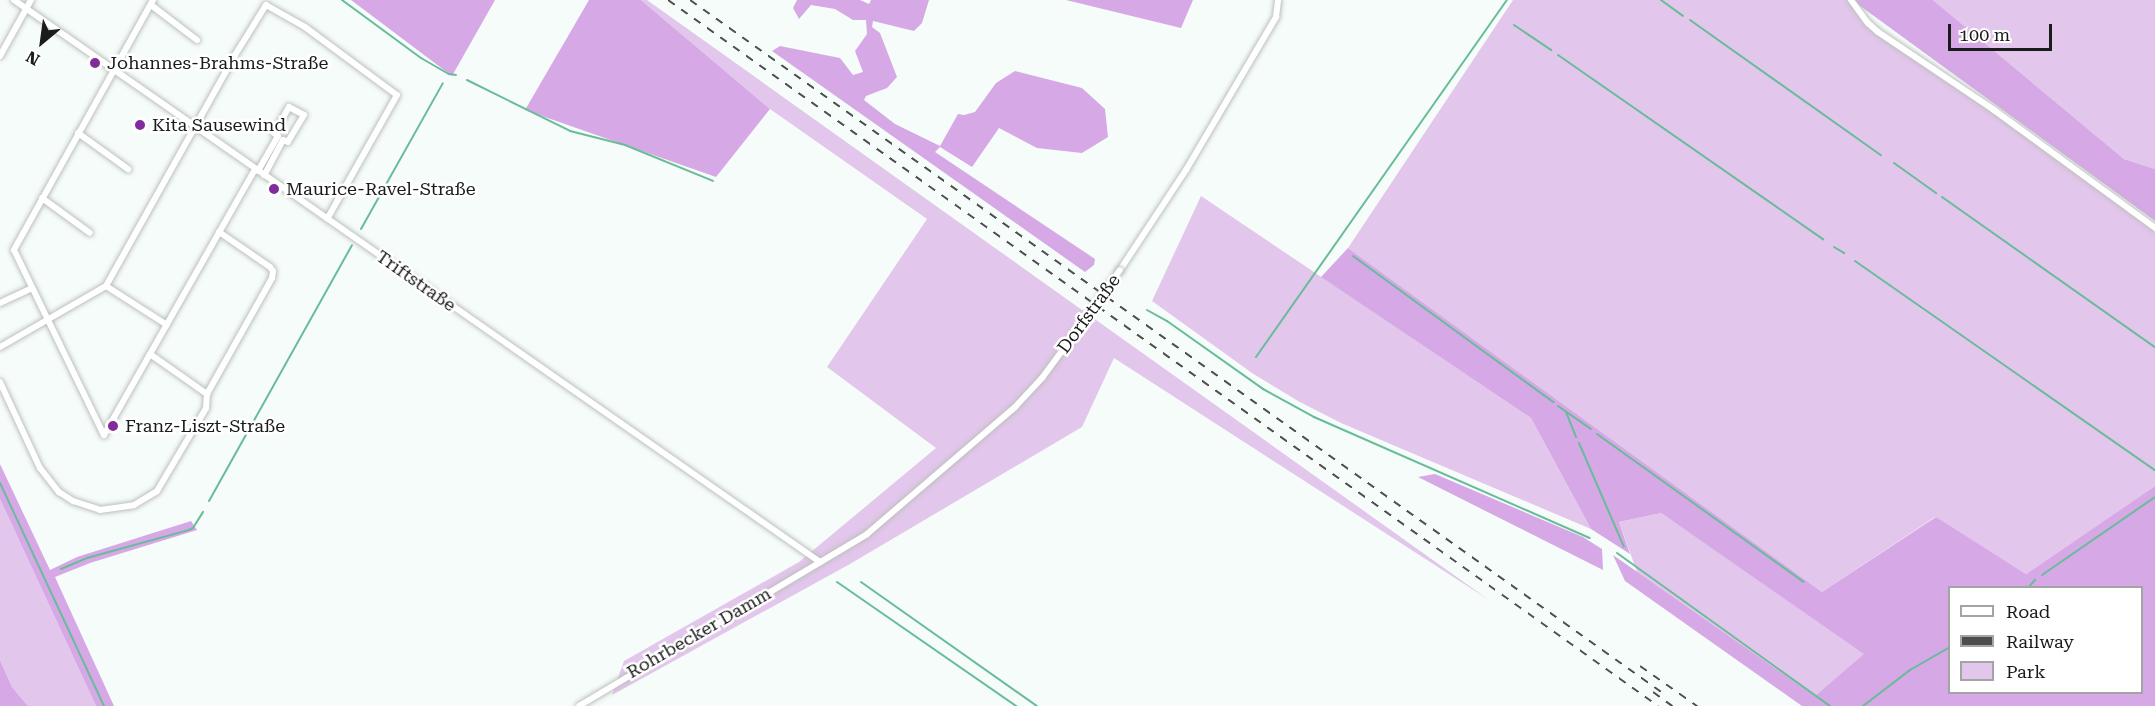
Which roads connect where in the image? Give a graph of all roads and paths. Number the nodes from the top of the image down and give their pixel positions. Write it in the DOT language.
graph roads {
  1 [pos="14,0"];
  2 [pos="31,0"];
  3 [pos="1278,0"];
  4 [pos="1851,0"];
  5 [pos="152,2"];
  6 [pos="27,9"];
  7 [pos="197,40"];
  8 [pos="0,56"];
  9 [pos="113,70"];
  10 [pos="195,127"];
  11 [pos="78,133"];
  12 [pos="281,138"];
  13 [pos="128,169"];
  14 [pos="259,172"];
  15 [pos="42,198"];
  16 [pos="327,219"];
  17 [pos="2155,228"];
  18 [pos="219,232"];
  19 [pos="90,233"];
  20 [pos="106,286"];
  21 [pos="32,288"];
  22 [pos="0,303"];
  23 [pos="47,320"];
  24 [pos="167,325"];
  25 [pos="0,347"];
  26 [pos="150,354"];
  27 [pos="0,382"];
  28 [pos="207,393"];
  29 [pos="820,562"];
  30 [pos="579,706"];
  1 -- 6 [label="street, Triftstraße"];
  2 -- 6 [label="street"];
  3 -- 29 [label="street, Dorfstraße, bridge"];
  4 -- 17 [label="street"];
  5 -- 7 [label="street"];
  5 -- 9 [label="street"];
  6 -- 8 [label="street"];
  6 -- 9 [label="street, Triftstraße"];
  9 -- 10 [label="street, Triftstraße"];
  9 -- 11 [label="street"];
  10 -- 14 [label="street, Triftstraße"];
  10 -- 16 [label="street"];
  10 -- 20 [label="street"];
  11 -- 13 [label="street"];
  11 -- 15 [label="street"];
  12 -- 12 [label="street"];
  12 -- 14 [label="street"];
  14 -- 16 [label="street, Triftstraße"];
  14 -- 18 [label="street"];
  15 -- 19 [label="street"];
  15 -- 21 [label="street"];
  16 -- 29 [label="street, Triftstraße"];
  18 -- 24 [label="street"];
  18 -- 28 [label="street"];
  20 -- 23 [label="street"];
  20 -- 24 [label="street"];
  21 -- 22 [label="street"];
  21 -- 23 [label="street"];
  23 -- 25 [label="street"];
  23 -- 26 [label="street"];
  24 -- 26 [label="street"];
  26 -- 28 [label="street"];
  27 -- 28 [label="street"];
  29 -- 30 [label="street, Rohrbecker Damm"];
}
